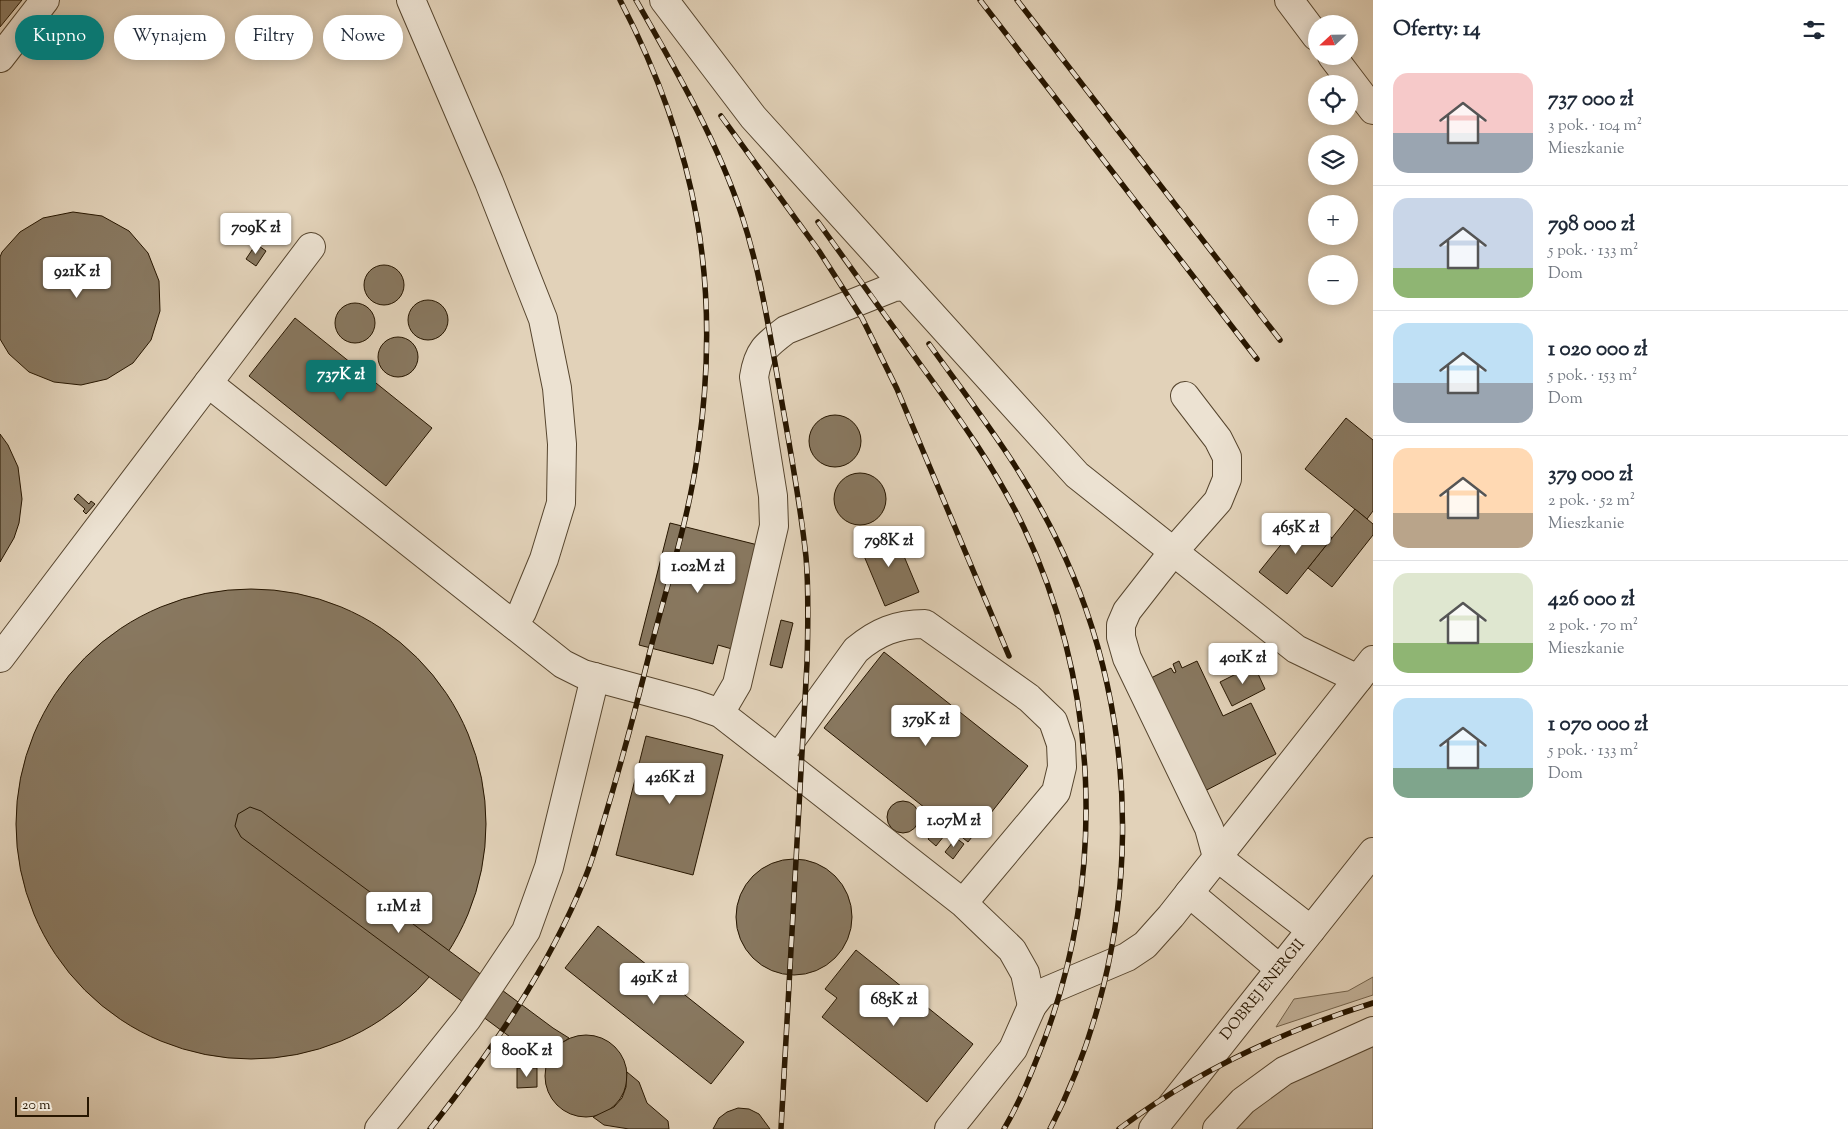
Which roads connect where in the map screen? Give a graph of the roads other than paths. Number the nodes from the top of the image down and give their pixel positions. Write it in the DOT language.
graph roads {
  1 [pos="45,0"];
  2 [pos="411,0"];
  3 [pos="664,0"];
  4 [pos="1289,0"];
  5 [pos="1308,25"];
  6 [pos="0,58"];
  7 [pos="1339,65"];
  8 [pos="1373,110"];
  9 [pos="311,247"];
  10 [pos="905,286"];
  11 [pos="208,383"];
  12 [pos="1185,396"];
  13 [pos="1173,552"];
  14 [pos="514,624"];
  15 [pos="0,658"];
  16 [pos="1365,670"];
  17 [pos="596,677"];
  18 [pos="720,713"];
  19 [pos="778,758"];
  20 [pos="1373,852"];
  21 [pos="1217,857"];
  22 [pos="1189,893"];
  23 [pos="962,903"];
  24 [pos="1311,930"];
  25 [pos="1280,969"];
  26 [pos="1032,1006"];
  27 [pos="1373,1031"];
  28 [pos="379,1129"];
  29 [pos="949,1129"];
  30 [pos="1153,1129"];
  31 [pos="1217,1129"];
  1 -- 6 [label="street"];
  2 -- 14 [label="street"];
  3 -- 10 [label="street"];
  4 -- 5 [label="street"];
  7 -- 8 [label="street"];
  9 -- 11 [label="street"];
  10 -- 13 [label="street"];
  10 -- 18 [label="street"];
  11 -- 14 [label="street"];
  11 -- 15 [label="street"];
  12 -- 13 [label="street"];
  13 -- 16 [label="street"];
  13 -- 21 [label="street"];
  14 -- 17 [label="street"];
  16 -- 21 [label="street"];
  17 -- 18 [label="street"];
  17 -- 28 [label="street"];
  18 -- 19 [label="street"];
  19 -- 23 [label="street"];
  19 -- 23 [label="street"];
  20 -- 24 [label="street, DOBREJ ENERGII"];
  21 -- 22 [label="street"];
  21 -- 24 [label="street"];
  22 -- 25 [label="street"];
  22 -- 26 [label="street"];
  23 -- 26 [label="street"];
  24 -- 25 [label="street, DOBREJ ENERGII"];
  25 -- 30 [label="street, DOBREJ ENERGII"];
  26 -- 29 [label="street"];
  27 -- 31 [label="street"];
}
